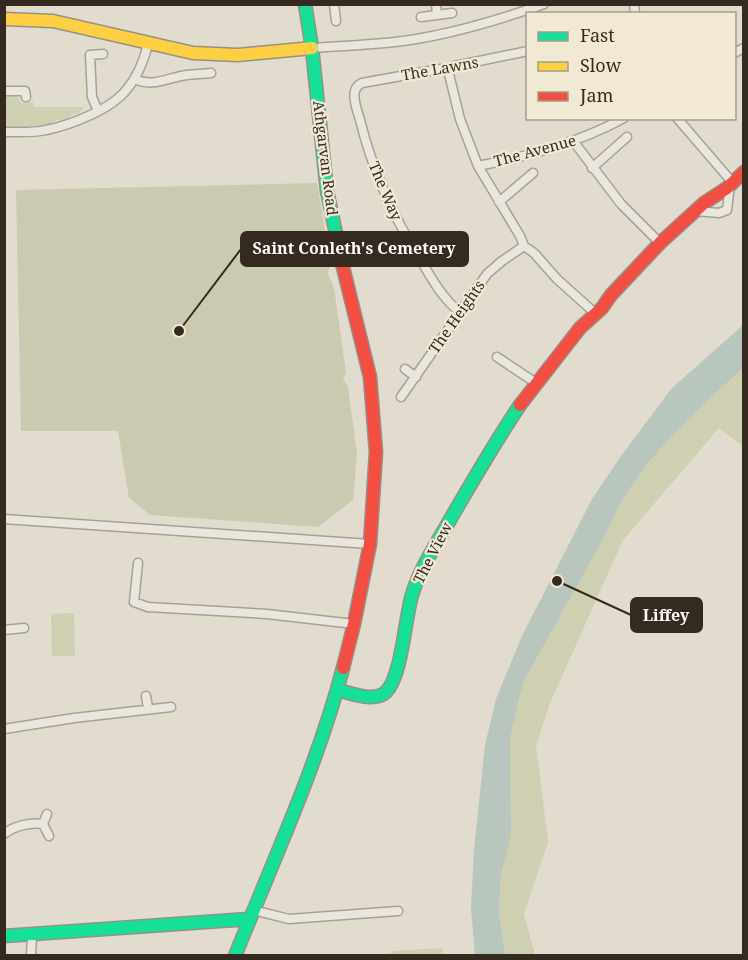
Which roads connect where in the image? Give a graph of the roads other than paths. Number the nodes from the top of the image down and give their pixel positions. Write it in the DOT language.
graph roads {
  1 [pos="305,4"];
  2 [pos="334,4"];
  3 [pos="436,4"];
  4 [pos="544,4"];
  5 [pos="452,13"];
  6 [pos="437,15"];
  7 [pos="421,17"];
  8 [pos="4,19"];
  9 [pos="336,21"];
  10 [pos="148,44"];
  11 [pos="312,48"];
  12 [pos="526,51"];
  13 [pos="103,54"];
  14 [pos="448,70"];
  15 [pos="211,73"];
  16 [pos="135,79"];
  17 [pos="354,89"];
  18 [pos="4,91"];
  19 [pos="26,97"];
  20 [pos="98,111"];
  21 [pos="620,120"];
  22 [pos="679,120"];
  23 [pos="4,132"];
  24 [pos="627,137"];
  25 [pos="574,142"];
  26 [pos="478,166"];
  27 [pos="592,168"];
  28 [pos="744,172"];
  29 [pos="534,173"];
  30 [pos="731,183"];
  31 [pos="499,202"];
  32 [pos="695,211"];
  33 [pos="660,243"];
  34 [pos="524,246"];
  35 [pos="460,312"];
  36 [pos="597,314"];
  37 [pos="497,357"];
  38 [pos="405,369"];
  39 [pos="416,377"];
  40 [pos="536,383"];
  41 [pos="401,397"];
  42 [pos="4,519"];
  43 [pos="370,544"];
  44 [pos="138,563"];
  45 [pos="354,624"];
  46 [pos="24,628"];
  47 [pos="4,630"];
  48 [pos="338,690"];
  49 [pos="146,696"];
  50 [pos="171,707"];
  51 [pos="148,708"];
  52 [pos="5,729"];
  53 [pos="47,813"];
  54 [pos="43,824"];
  55 [pos="4,834"];
  56 [pos="49,836"];
  57 [pos="398,911"];
  58 [pos="251,915"];
  59 [pos="32,935"];
  60 [pos="4,936"];
  61 [pos="32,956"];
  62 [pos="235,956"];
  1 -- 11 [label="street, Athgarvan Road"];
  2 -- 9 [label="street"];
  3 -- 6 [label="street"];
  4 -- 11 [label="street"];
  5 -- 6 [label="street"];
  6 -- 7 [label="street"];
  8 -- 10 [label="street"];
  10 -- 11 [label="street"];
  10 -- 16 [label="street"];
  11 -- 43 [label="street, Athgarvan Road"];
  12 -- 14 [label="street, The Lawns"];
  13 -- 20 [label="street"];
  14 -- 17 [label="street, The Lawns"];
  14 -- 26 [label="street"];
  15 -- 16 [label="street"];
  16 -- 20 [label="street"];
  17 -- 35 [label="street, The Way"];
  18 -- 19 [label="street"];
  20 -- 23 [label="street"];
  21 -- 25 [label="street, The Avenue"];
  22 -- 30 [label="street"];
  24 -- 27 [label="street"];
  25 -- 26 [label="street, The Avenue"];
  25 -- 27 [label="street"];
  26 -- 31 [label="street"];
  27 -- 33 [label="street"];
  28 -- 30 [label="street, The View"];
  29 -- 31 [label="street"];
  30 -- 32 [label="street, The View"];
  30 -- 32 [label="street"];
  31 -- 34 [label="street"];
  32 -- 33 [label="street, The View"];
  33 -- 36 [label="street, The View"];
  34 -- 35 [label="street, The Heights"];
  34 -- 36 [label="street"];
  35 -- 39 [label="street, The Heights"];
  36 -- 40 [label="street, The View"];
  37 -- 40 [label="street"];
  38 -- 39 [label="street"];
  39 -- 41 [label="street, The Heights"];
  40 -- 48 [label="street, The View"];
  42 -- 43 [label="street"];
  43 -- 45 [label="street, Athgarvan Road"];
  44 -- 45 [label="street"];
  45 -- 48 [label="street, Athgarvan Road"];
  46 -- 47 [label="street"];
  48 -- 58 [label="street, Athgarvan Road"];
  49 -- 51 [label="street"];
  50 -- 51 [label="street"];
  51 -- 52 [label="street"];
  53 -- 54 [label="street"];
  54 -- 55 [label="street"];
  54 -- 56 [label="street"];
  57 -- 58 [label="street"];
  58 -- 59 [label="street"];
  58 -- 62 [label="street, Athgarvan Road"];
  59 -- 60 [label="street"];
  59 -- 61 [label="street"];
}
